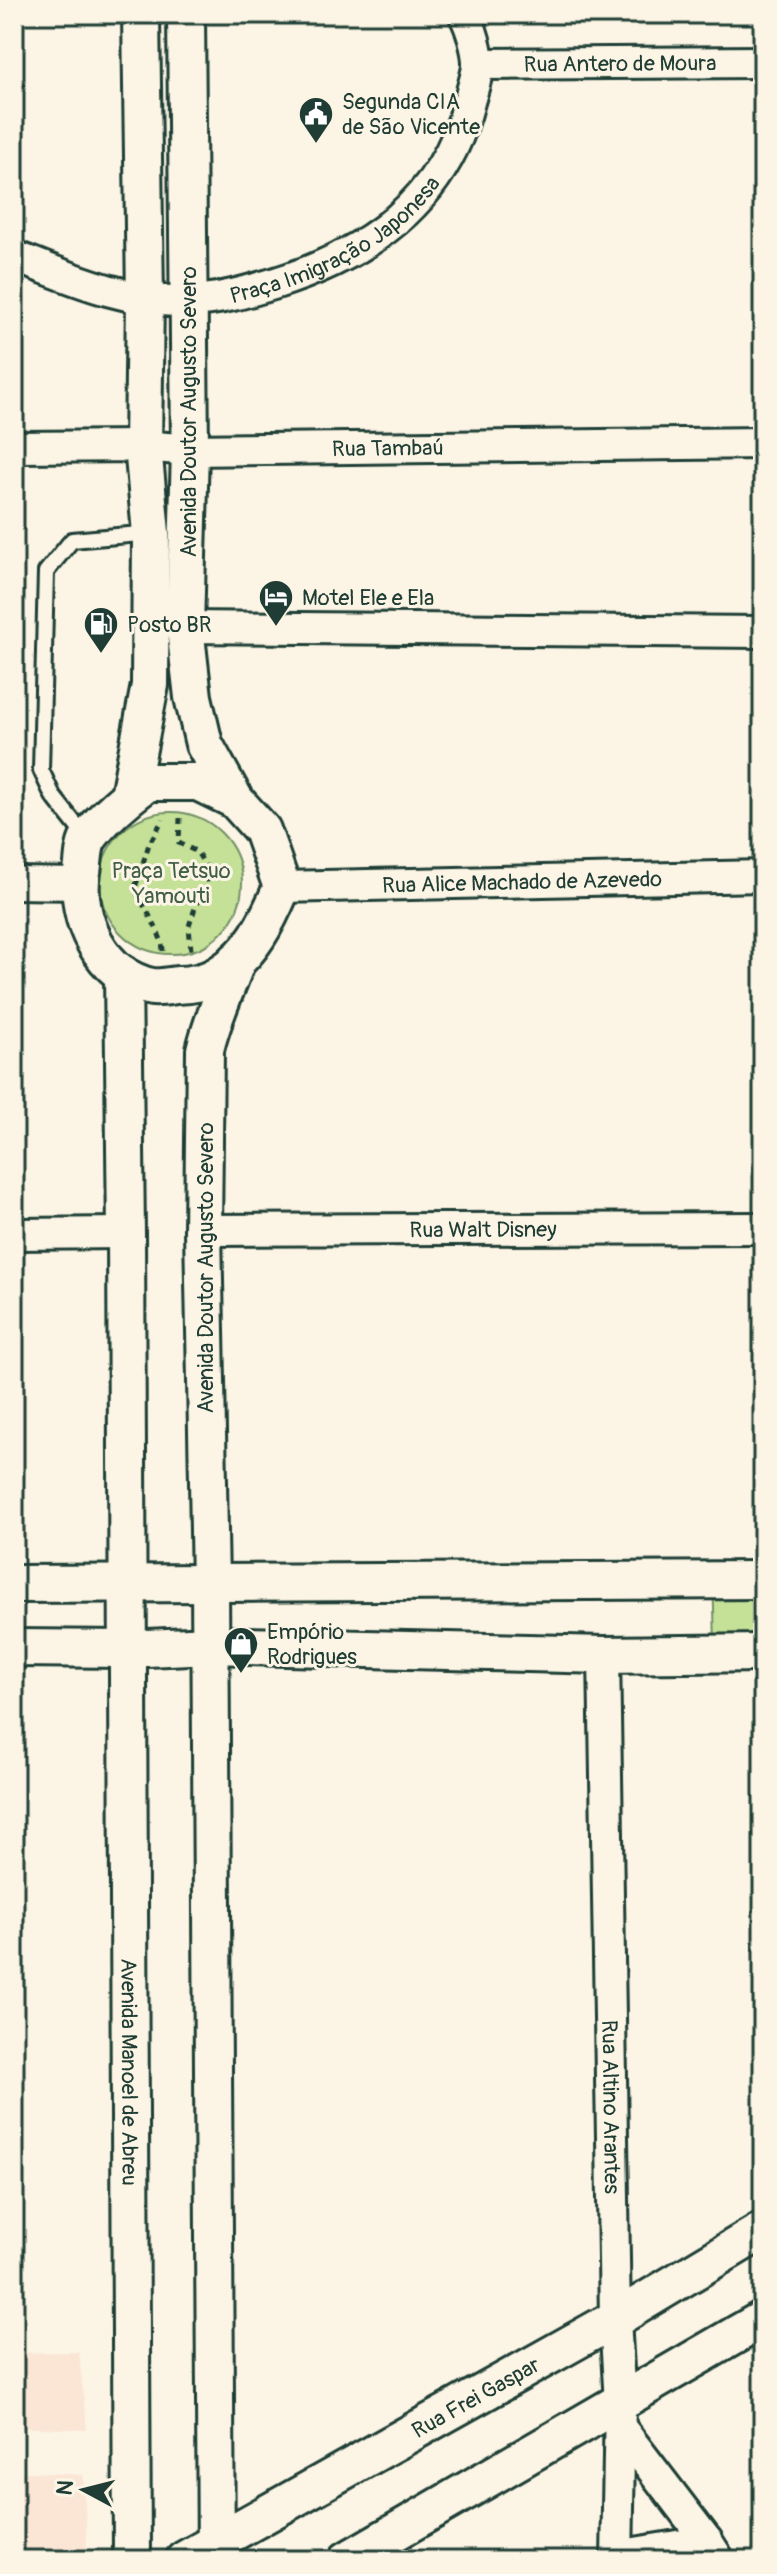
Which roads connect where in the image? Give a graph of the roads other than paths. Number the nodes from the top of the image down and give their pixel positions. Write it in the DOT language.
graph roads {
  1 [pos="141,14"];
  2 [pos="186,14"];
  3 [pos="464,14"];
  4 [pos="763,62"];
  5 [pos="478,64"];
  6 [pos="14,256"];
  7 [pos="145,299"];
  8 [pos="190,301"];
  9 [pos="763,443"];
  10 [pos="143,446"];
  11 [pos="14,447"];
  12 [pos="190,450"];
  13 [pos="151,533"];
  14 [pos="185,627"];
  15 [pos="763,632"];
  16 [pos="129,796"];
  17 [pos="235,800"];
  18 [pos="87,839"];
  19 [pos="763,876"];
  20 [pos="14,883"];
  21 [pos="80,884"];
  22 [pos="282,887"];
  23 [pos="237,960"];
  24 [pos="123,974"];
  25 [pos="763,1228"];
  26 [pos="203,1230"];
  27 [pos="126,1233"];
  28 [pos="14,1234"];
  29 [pos="763,1580"];
  30 [pos="210,1582"];
  31 [pos="14,1584"];
  32 [pos="127,1585"];
  33 [pos="210,1645"];
  34 [pos="14,1648"];
  35 [pos="126,1649"];
  36 [pos="763,1653"];
  37 [pos="604,1655"];
  38 [pos="763,2230"];
  39 [pos="615,2319"];
  40 [pos="763,2319"];
  41 [pos="620,2415"];
  42 [pos="713,2550"];
  43 [pos="216,2551"];
  44 [pos="617,2558"];
  45 [pos="132,2560"];
  46 [pos="184,2560"];
  47 [pos="347,2560"];
  1 -- 7 [label="street, Avenida Doutor Augusto Severo"];
  2 -- 8 [label="street, Avenida Doutor Augusto Severo"];
  3 -- 5 [label="street, Praça Imigração Japonesa"];
  4 -- 5 [label="street, Rua Antero de Moura"];
  5 -- 8 [label="street, Praça Imigração Japonesa"];
  6 -- 7 [label="street, Praça Imigração Japonesa"];
  7 -- 8 [label="street, Praça Imigração Japonesa"];
  7 -- 10 [label="street, Avenida Doutor Augusto Severo"];
  8 -- 12 [label="street, Avenida Doutor Augusto Severo"];
  9 -- 12 [label="street, Rua Tambaú"];
  10 -- 11 [label="street, Rua Tambaú"];
  10 -- 12 [label="street, Rua Tambaú"];
  10 -- 13 [label="street, Avenida Doutor Augusto Severo"];
  12 -- 14 [label="street, Avenida Doutor Augusto Severo"];
  13 -- 16 [label="street, Avenida Doutor Augusto Severo"];
  13 -- 18 [label="lane"];
  14 -- 15 [label="street"];
  14 -- 17 [label="street, Avenida Doutor Augusto Severo"];
  16 -- 17 [label="street"];
  16 -- 18 [label="street"];
  17 -- 22 [label="street"];
  18 -- 21 [label="street"];
  19 -- 22 [label="street, Rua Alice Machado de Azevedo"];
  20 -- 21 [label="street"];
  21 -- 24 [label="street"];
  22 -- 23 [label="street"];
  23 -- 24 [label="street"];
  23 -- 26 [label="street, Avenida Doutor Augusto Severo"];
  24 -- 27 [label="street"];
  25 -- 26 [label="street, Rua Walt Disney"];
  26 -- 30 [label="street, Avenida Doutor Augusto Severo"];
  27 -- 28 [label="street"];
  27 -- 32 [label="street"];
  29 -- 30 [label="street"];
  30 -- 32 [label="street"];
  30 -- 33 [label="street, Avenida Doutor Augusto Severo"];
  31 -- 32 [label="street"];
  32 -- 35 [label="street, Avenida Manoel de Abreu"];
  33 -- 35 [label="street"];
  33 -- 37 [label="street"];
  33 -- 43 [label="street"];
  34 -- 35 [label="street"];
  35 -- 45 [label="street, Avenida Manoel de Abreu"];
  36 -- 37 [label="street"];
  37 -- 39 [label="street, Rua Altino Arantes"];
  38 -- 39 [label="street, Rua Frei Gaspar"];
  39 -- 41 [label="street, Rua Altino Arantes"];
  39 -- 43 [label="street, Rua Frei Gaspar"];
  40 -- 41 [label="street"];
  41 -- 42 [label="street"];
  41 -- 44 [label="street, Rua Altino Arantes"];
  41 -- 47 [label="street"];
  42 -- 44 [label="street"];
  43 -- 46 [label="street, Rua Frei Gaspar"];
}
